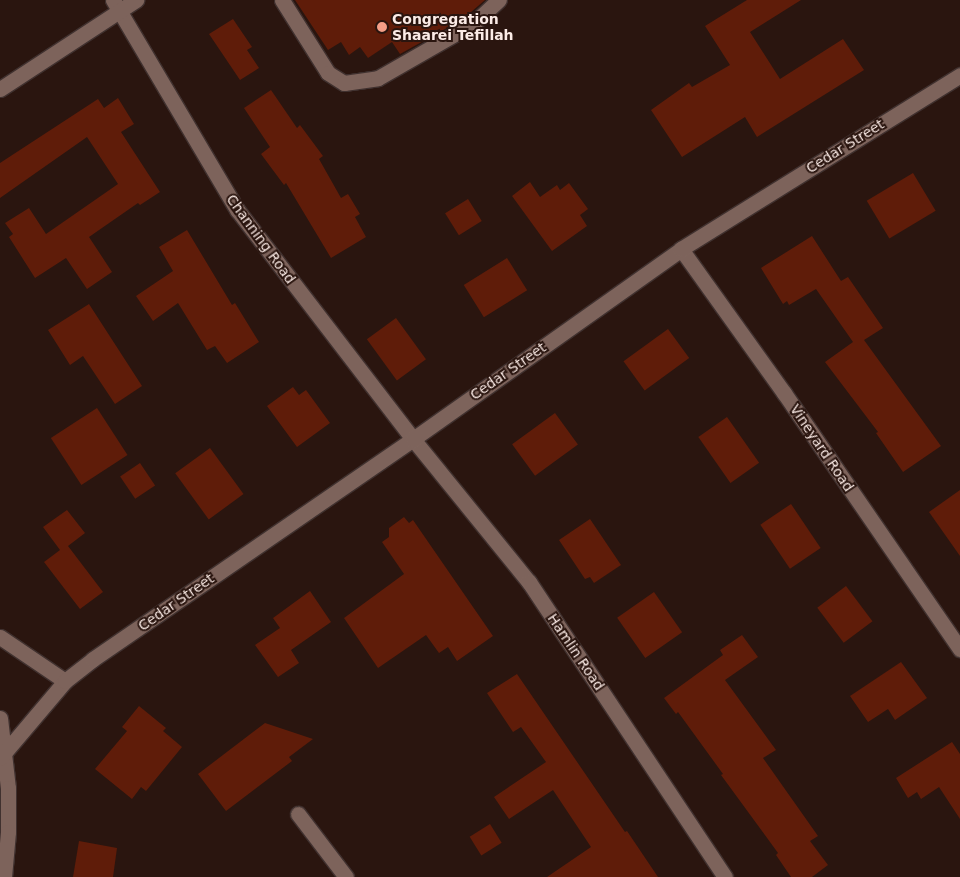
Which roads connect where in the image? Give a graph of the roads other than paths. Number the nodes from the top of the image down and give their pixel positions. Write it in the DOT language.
graph roads {
  1 [pos="136,0"];
  2 [pos="282,0"];
  3 [pos="499,0"];
  4 [pos="116,5"];
  5 [pos="960,75"];
  6 [pos="0,89"];
  7 [pos="681,249"];
  8 [pos="413,439"];
  9 [pos="0,637"];
  10 [pos="960,648"];
  11 [pos="66,681"];
  12 [pos="0,718"];
  13 [pos="2,756"];
  14 [pos="298,814"];
  15 [pos="4,877"];
  16 [pos="346,877"];
  17 [pos="725,877"];
  1 -- 4 [label="street"];
  2 -- 3 [label="street"];
  4 -- 6 [label="street"];
  4 -- 8 [label="street, Channing Road"];
  5 -- 7 [label="street, Cedar Street"];
  7 -- 8 [label="street, Cedar Street"];
  7 -- 10 [label="street, Vineyard Road"];
  8 -- 11 [label="street, Cedar Street"];
  8 -- 17 [label="street, Hamlin Road"];
  9 -- 11 [label="street"];
  11 -- 13 [label="street, Cedar Street"];
  12 -- 13 [label="street"];
  13 -- 15 [label="street"];
  14 -- 16 [label="street"];
}
